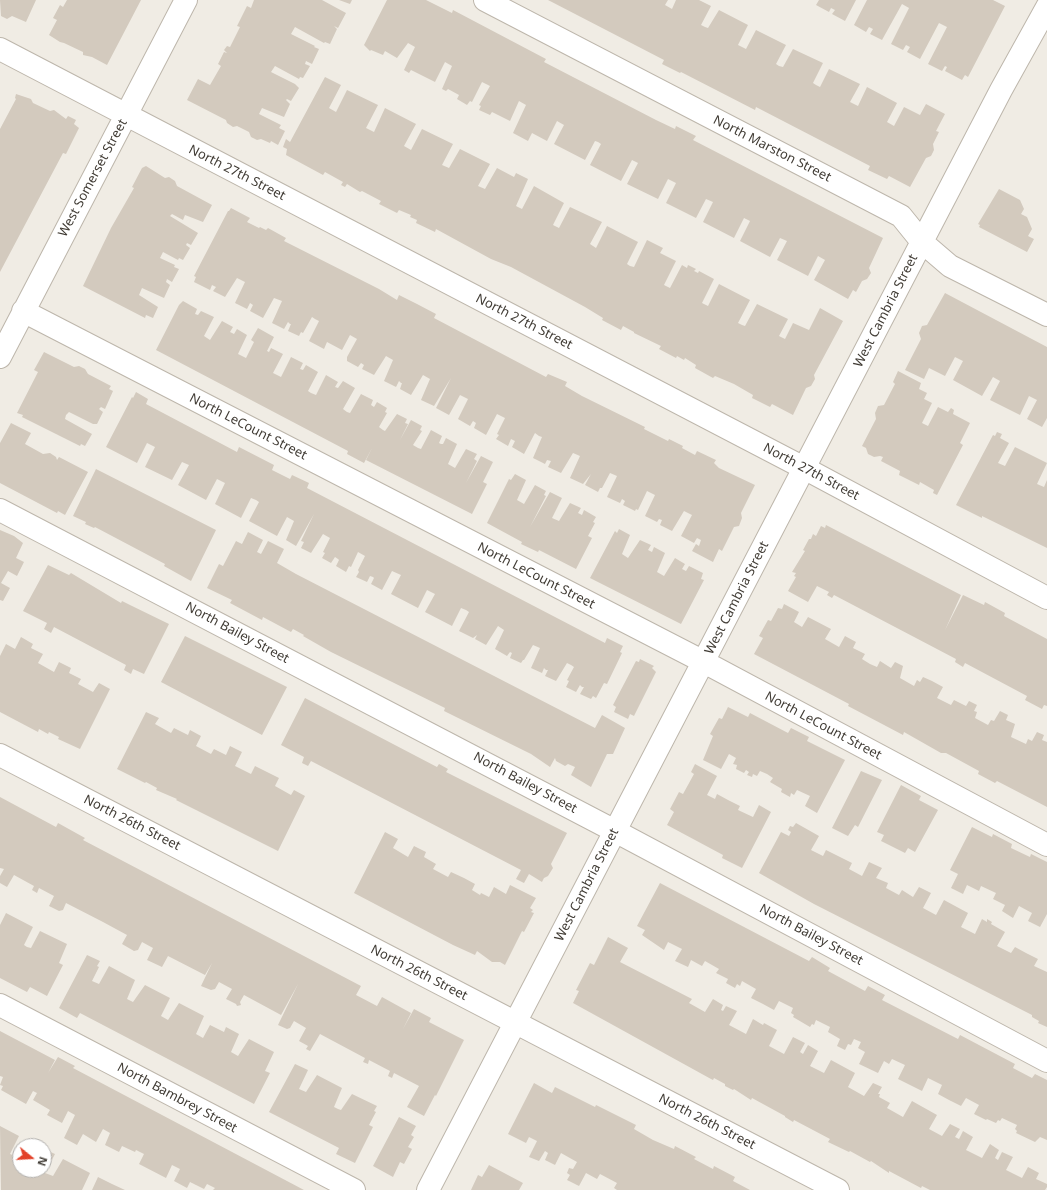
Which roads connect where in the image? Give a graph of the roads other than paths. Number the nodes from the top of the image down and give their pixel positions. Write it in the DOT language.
graph roads {
  1 [pos="186,0"];
  2 [pos="485,0"];
  3 [pos="1047,7"];
  4 [pos="0,49"];
  5 [pos="126,115"];
  6 [pos="922,242"];
  7 [pos="23,311"];
  8 [pos="1047,315"];
  9 [pos="0,356"];
  10 [pos="804,468"];
  11 [pos="0,510"];
  12 [pos="1047,598"];
  13 [pos="704,662"];
  14 [pos="0,755"];
  15 [pos="615,831"];
  16 [pos="1047,845"];
  17 [pos="0,1005"];
  18 [pos="516,1023"];
  19 [pos="1047,1061"];
  20 [pos="354,1190"];
  21 [pos="428,1190"];
  22 [pos="838,1190"];
  1 -- 5 [label="street, West Somerset Street"];
  2 -- 6 [label="street, North Marston Street"];
  3 -- 6 [label="street, West Cambria Street"];
  4 -- 5 [label="street, North 27th Street"];
  5 -- 7 [label="street, West Somerset Street"];
  5 -- 10 [label="street, North 27th Street"];
  6 -- 8 [label="street, North Marston Street"];
  6 -- 10 [label="street, West Cambria Street"];
  7 -- 9 [label="street, West Somerset Street"];
  7 -- 13 [label="street, North LeCount Street"];
  10 -- 12 [label="street, North 27th Street"];
  10 -- 13 [label="street, West Cambria Street"];
  11 -- 15 [label="street, North Bailey Street"];
  13 -- 15 [label="street, West Cambria Street"];
  13 -- 16 [label="street, North LeCount Street"];
  14 -- 18 [label="street, North 26th Street"];
  15 -- 18 [label="street, West Cambria Street"];
  15 -- 19 [label="street, North Bailey Street"];
  17 -- 20 [label="street, North Bambrey Street"];
  18 -- 21 [label="street, West Cambria Street"];
  18 -- 22 [label="street, North 26th Street"];
}
